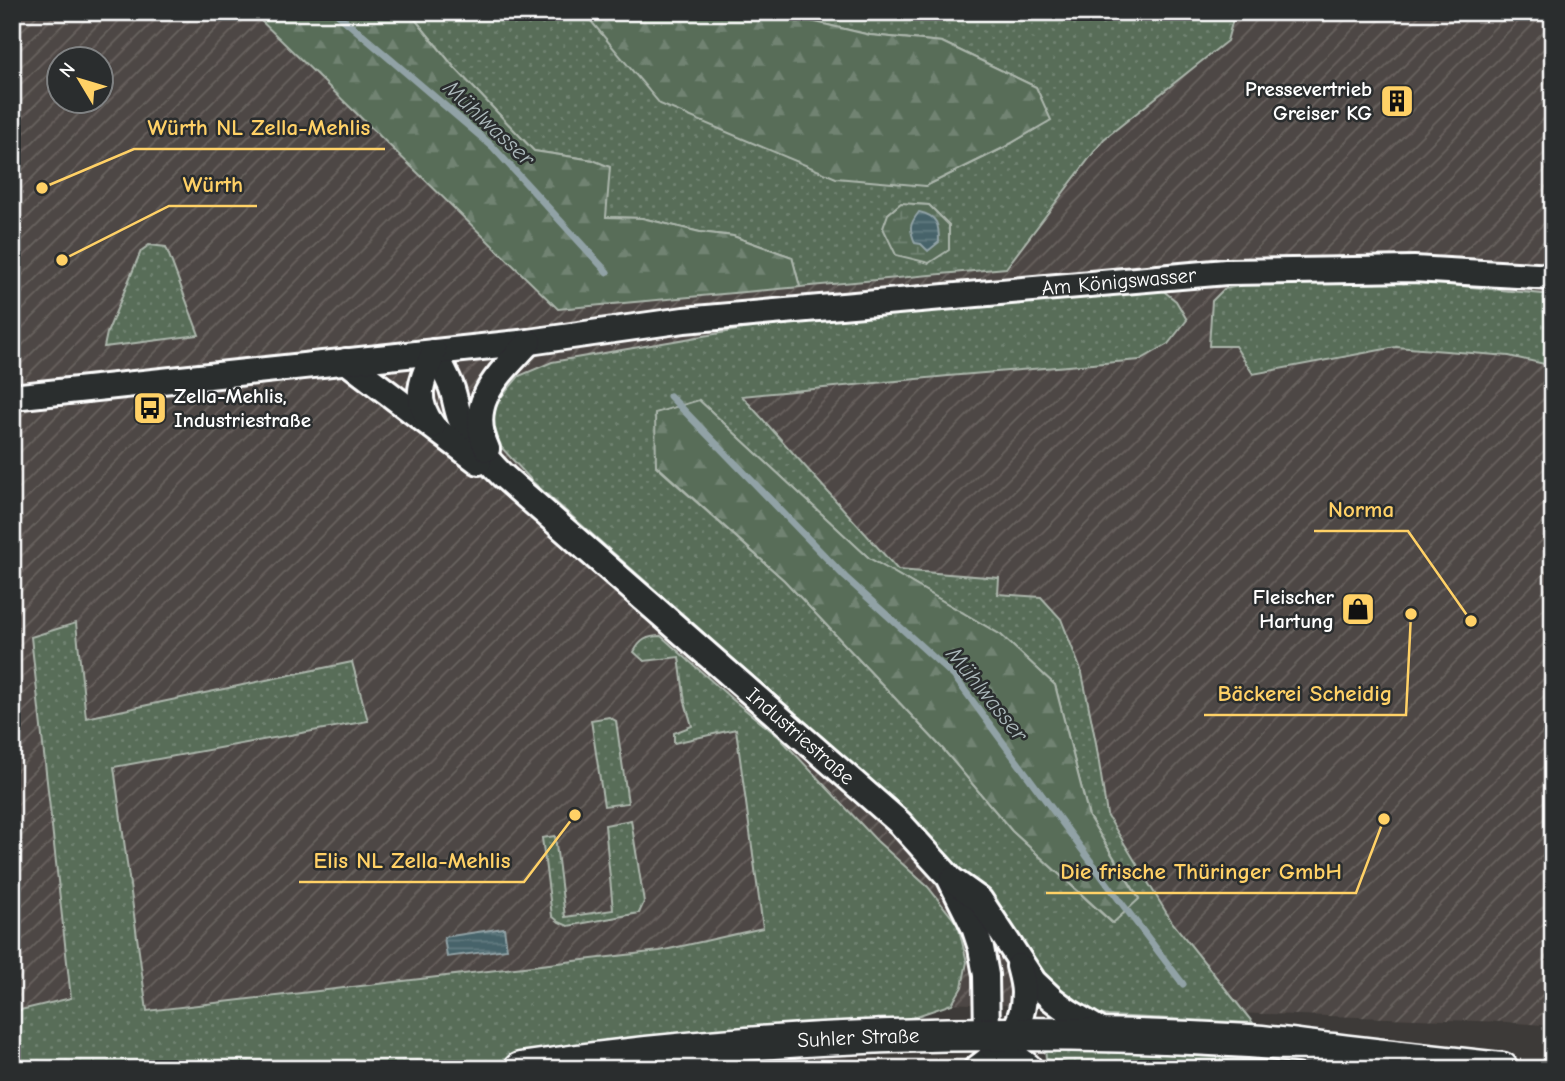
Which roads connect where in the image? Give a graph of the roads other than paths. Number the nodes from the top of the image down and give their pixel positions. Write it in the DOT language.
graph roads {
  1 [pos="1553,277"];
  2 [pos="530,342"];
  3 [pos="434,352"];
  4 [pos="346,361"];
  5 [pos="12,397"];
  6 [pos="436,429"];
  7 [pos="522,494"];
  8 [pos="949,877"];
  9 [pos="1017,958"];
  10 [pos="1108,1035"];
  11 [pos="994,1046"];
  12 [pos="520,1069"];
  13 [pos="1027,1069"];
  14 [pos="1502,1069"];
  1 -- 2 [label="street, Am Königswasser"];
  2 -- 3 [label="street"];
  2 -- 7 [label="street, Industriestraße"];
  3 -- 4 [label="street"];
  3 -- 6 [label="street, Industriestraße"];
  3 -- 7 [label="street, Industriestraße"];
  4 -- 5 [label="street"];
  4 -- 6 [label="street, Industriestraße"];
  6 -- 7 [label="street, Industriestraße"];
  7 -- 8 [label="street, Industriestraße"];
  8 -- 9 [label="street"];
  8 -- 11 [label="street, Industriestraße"];
  9 -- 10 [label="street"];
  9 -- 11 [label="street"];
  10 -- 11 [label="main road, Suhler Straße"];
  10 -- 14 [label="main road, Suhler Straße"];
  11 -- 12 [label="main road, Suhler Straße"];
  11 -- 13 [label="main road"];
}
